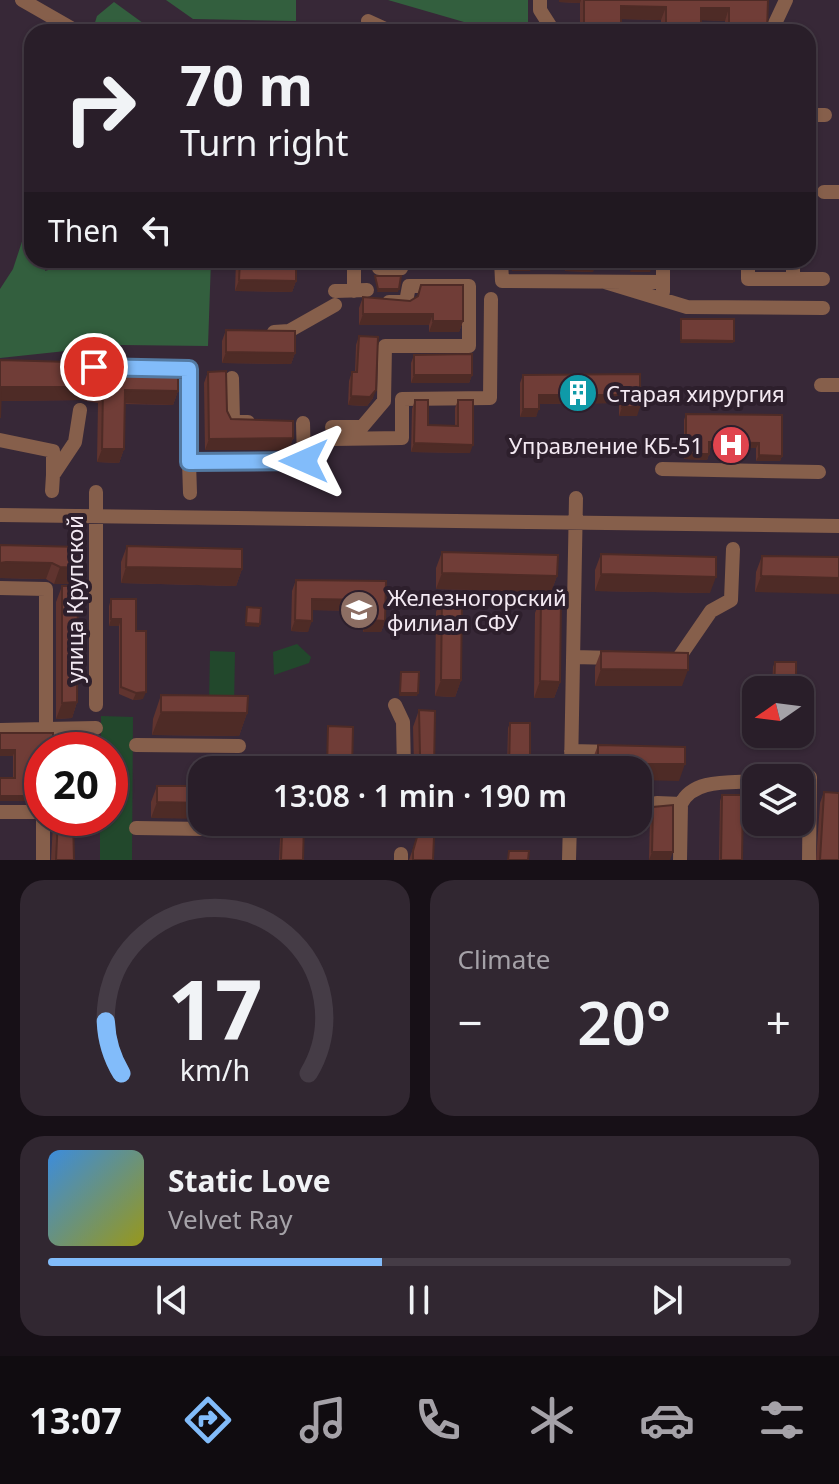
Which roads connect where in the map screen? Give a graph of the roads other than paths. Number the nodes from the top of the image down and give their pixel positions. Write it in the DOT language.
graph roads {
  1 [pos="22,0"];
  2 [pos="540,0"];
  3 [pos="786,0"];
  4 [pos="368,21"];
  5 [pos="64,24"];
  6 [pos="375,24"];
  7 [pos="549,24"];
  8 [pos="775,24"];
  9 [pos="816,115"];
  10 [pos="825,115"];
  11 [pos="357,268"];
  12 [pos="379,268"];
  13 [pos="401,268"];
  14 [pos="501,268"];
  15 [pos="663,268"];
  16 [pos="748,268"];
  17 [pos="793,268"];
  18 [pos="793,279"];
  19 [pos="823,279"];
  20 [pos="605,282"];
  21 [pos="663,282"];
  22 [pos="366,294"];
  23 [pos="491,299"];
  24 [pos="664,300"];
  25 [pos="823,308"];
  26 [pos="258,332"];
  27 [pos="141,368"];
  28 [pos="232,378"];
  29 [pos="821,385"];
  30 [pos="839,385"];
  31 [pos="80,410"];
  32 [pos="261,422"];
  33 [pos="332,430"];
  34 [pos="0,440"];
  35 [pos="189,462"];
  36 [pos="662,469"];
  37 [pos="819,472"];
  38 [pos="53,475"];
  39 [pos="52,491"];
  40 [pos="96,492"];
  41 [pos="190,493"];
  42 [pos="576,498"];
  43 [pos="0,515"];
  44 [pos="96,515"];
  45 [pos="575,522"];
  46 [pos="839,526"];
  47 [pos="733,549"];
  48 [pos="0,588"];
  49 [pos="573,657"];
  50 [pos="631,658"];
  51 [pos="662,659"];
  52 [pos="96,705"];
  53 [pos="395,705"];
  54 [pos="96,728"];
  55 [pos="46,729"];
  56 [pos="0,730"];
  57 [pos="136,745"];
  58 [pos="239,746"];
  59 [pos="571,751"];
  60 [pos="627,752"];
  61 [pos="404,756"];
  62 [pos="571,756"];
  63 [pos="742,782"];
  64 [pos="681,804"];
  65 [pos="652,805"];
  66 [pos="0,812"];
  67 [pos="24,812"];
  68 [pos="136,828"];
  69 [pos="188,829"];
  70 [pos="43,836"];
  71 [pos="570,836"];
  72 [pos="809,836"];
  73 [pos="43,860"];
  74 [pos="569,860"];
  75 [pos="680,860"];
  76 [pos="809,860"];
  1 -- 5 [label="street"];
  2 -- 7 [label="street"];
  3 -- 8 [label="street"];
  4 -- 6 [label="street"];
  9 -- 10 [label="street"];
  11 -- 22 [label="street"];
  12 -- 13 [label="street"];
  14 -- 20 [label="street"];
  15 -- 21 [label="street"];
  16 -- 18 [label="street"];
  17 -- 18 [label="street"];
  18 -- 19 [label="street"];
  20 -- 21 [label="street"];
  20 -- 24 [label="street"];
  21 -- 24 [label="street"];
  22 -- 26 [label="street"];
  22 -- 33 [label="street"];
  23 -- 33 [label="street"];
  24 -- 25 [label="street"];
  27 -- 35 [label="street"];
  28 -- 32 [label="street"];
  29 -- 30 [label="street"];
  31 -- 38 [label="street"];
  33 -- 35 [label="street"];
  34 -- 38 [label="street"];
  35 -- 41 [label="street"];
  36 -- 37 [label="street"];
  38 -- 39 [label="street"];
  40 -- 44 [label="street, улица Крупской"];
  42 -- 45 [label="street"];
  43 -- 44 [label="street"];
  44 -- 45 [label="street"];
  44 -- 52 [label="street, улица Крупской"];
  45 -- 46 [label="street"];
  45 -- 49 [label="street"];
  47 -- 51 [label="street"];
  48 -- 55 [label="street"];
  49 -- 50 [label="street"];
  49 -- 59 [label="street"];
  53 -- 61 [label="street"];
  54 -- 55 [label="street"];
  55 -- 56 [label="street"];
  57 -- 58 [label="street"];
  59 -- 60 [label="street"];
  59 -- 62 [label="street"];
  63 -- 64 [label="street"];
  64 -- 65 [label="street"];
  64 -- 75 [label="street"];
  66 -- 67 [label="street"];
  68 -- 69 [label="street"];
  70 -- 73 [label="street"];
  71 -- 74 [label="street"];
  72 -- 76 [label="street"];
}
